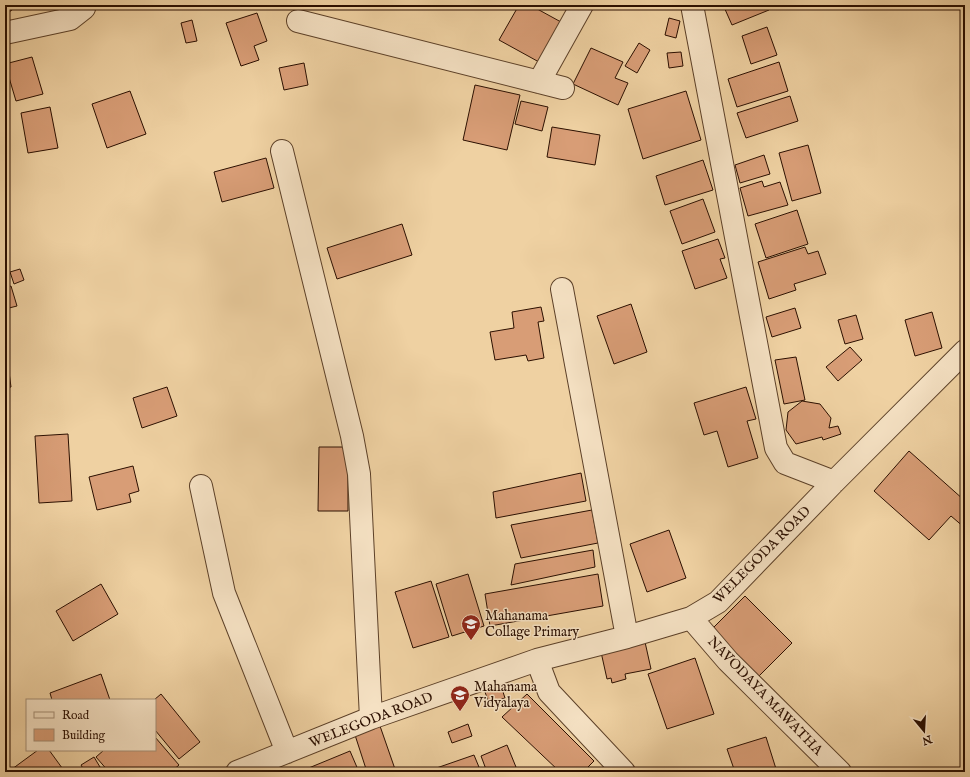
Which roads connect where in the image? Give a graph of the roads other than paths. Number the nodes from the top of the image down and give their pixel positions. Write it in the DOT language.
graph roads {
  1 [pos="84,5"];
  2 [pos="582,5"];
  3 [pos="692,5"];
  4 [pos="298,21"];
  5 [pos="5,33"];
  6 [pos="539,82"];
  7 [pos="563,88"];
  8 [pos="282,151"];
  9 [pos="562,289"];
  10 [pos="961,363"];
  11 [pos="834,482"];
  12 [pos="201,486"];
  13 [pos="691,618"];
  14 [pos="626,637"];
  15 [pos="538,660"];
  16 [pos="371,718"];
  17 [pos="287,752"];
  18 [pos="237,772"];
  19 [pos="624,772"];
  20 [pos="840,772"];
  1 -- 5 [label="street"];
  2 -- 6 [label="street"];
  3 -- 11 [label="street"];
  4 -- 6 [label="street"];
  6 -- 7 [label="street"];
  8 -- 16 [label="street"];
  9 -- 14 [label="street"];
  10 -- 11 [label="street, WELEGODA ROAD"];
  11 -- 13 [label="street, WELEGODA ROAD"];
  12 -- 17 [label="street"];
  13 -- 14 [label="street, WELEGODA ROAD"];
  13 -- 20 [label="street, NAVODAYA MAWATHA"];
  14 -- 15 [label="street, WELEGODA ROAD"];
  15 -- 16 [label="street, WELEGODA ROAD"];
  15 -- 19 [label="street"];
  16 -- 17 [label="street, WELEGODA ROAD"];
  17 -- 18 [label="street, WELEGODA ROAD"];
}
